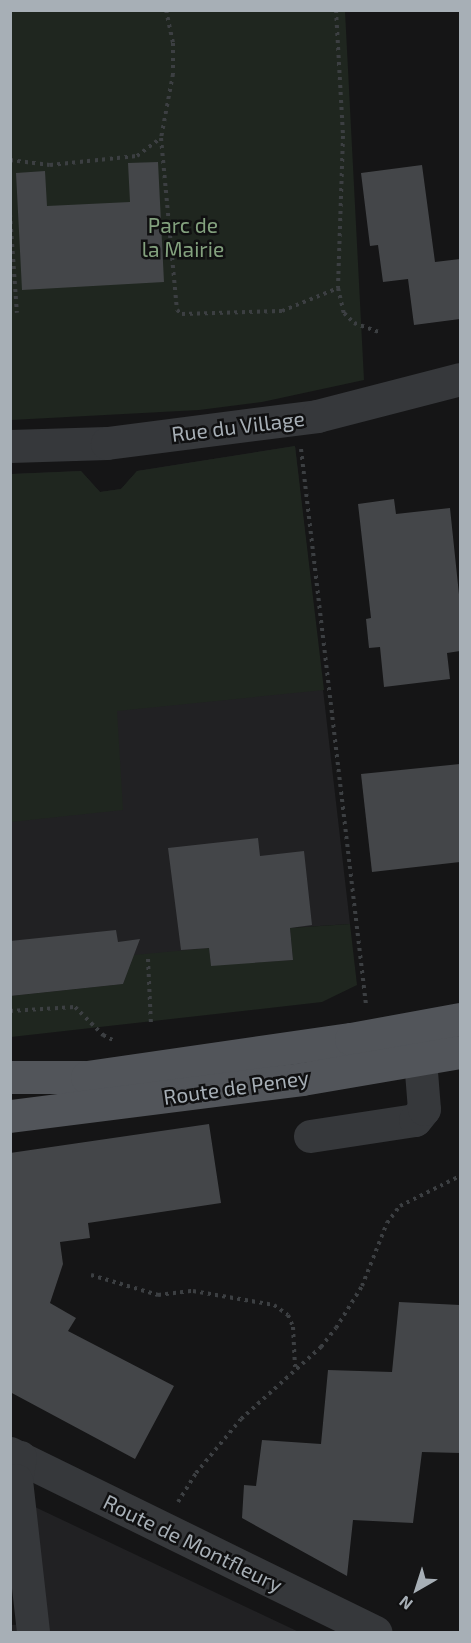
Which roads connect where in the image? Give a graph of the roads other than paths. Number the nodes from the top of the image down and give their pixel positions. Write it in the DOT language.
graph roads {
  1 [pos="460,379"];
  2 [pos="10,446"];
  3 [pos="460,1019"];
  4 [pos="460,1052"];
  5 [pos="420,1059"];
  6 [pos="10,1077"];
  7 [pos="10,1116"];
  8 [pos="310,1136"];
  9 [pos="15,1455"];
  10 [pos="33,1632"];
  11 [pos="375,1632"];
  1 -- 2 [label="street, Rue du Village"];
  3 -- 6 [label="main road, Route de Peney"];
  4 -- 5 [label="main road, Route de Peney"];
  5 -- 7 [label="main road, Route de Peney"];
  5 -- 8 [label="street"];
  9 -- 10 [label="street"];
  9 -- 11 [label="street, Route de Montfleury"];
}
